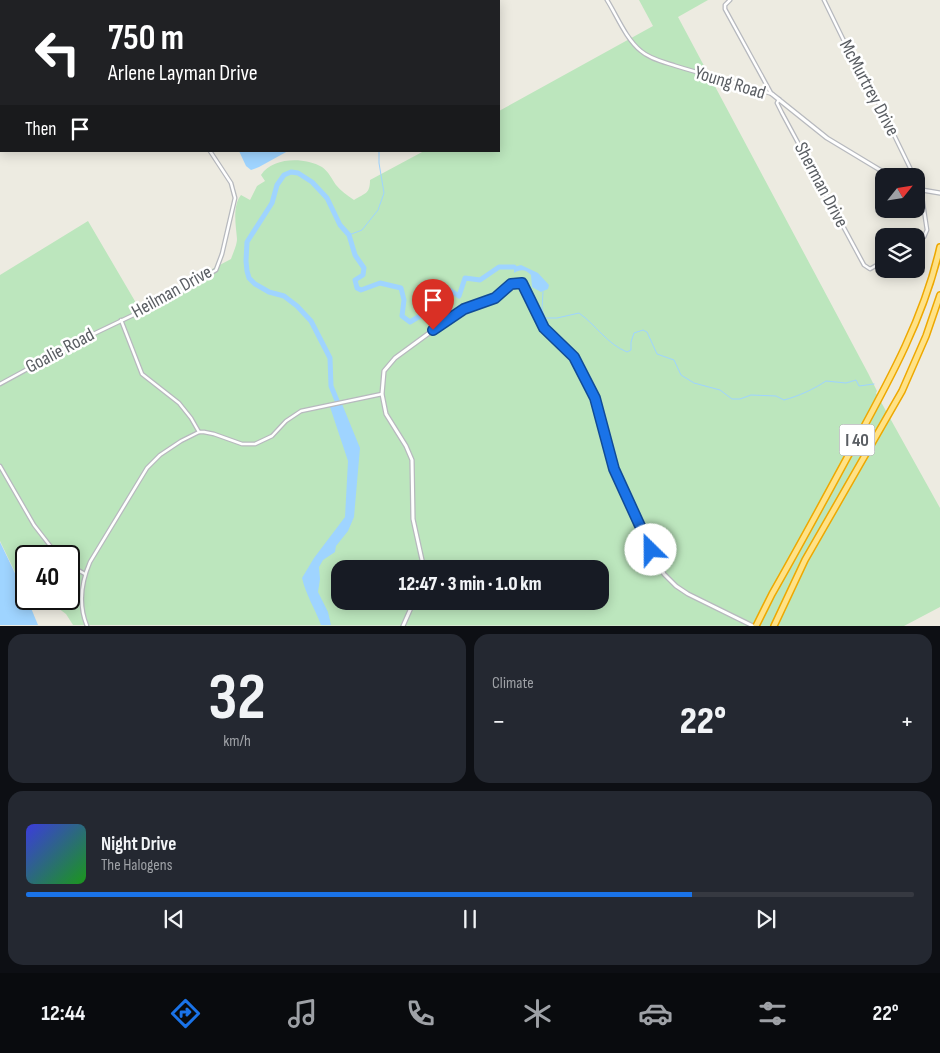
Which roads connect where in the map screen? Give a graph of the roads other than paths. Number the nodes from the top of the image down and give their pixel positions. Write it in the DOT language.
graph roads {
  1 [pos="607,0"];
  2 [pos="730,0"];
  3 [pos="824,0"];
  4 [pos="772,94"];
  5 [pos="779,99"];
  6 [pos="211,152"];
  7 [pos="877,168"];
  8 [pos="910,168"];
  9 [pos="925,191"];
  10 [pos="940,193"];
  11 [pos="925,217"];
  12 [pos="925,236"];
  13 [pos="940,247"];
  14 [pos="875,266"];
  15 [pos="940,295"];
  16 [pos="121,320"];
  17 [pos="0,384"];
  18 [pos="382,394"];
  19 [pos="199,432"];
  20 [pos="0,466"];
  21 [pos="49,545"];
  22 [pos="422,560"];
  23 [pos="80,571"];
  24 [pos="85,574"];
  25 [pos="410,610"];
  26 [pos="87,626"];
  27 [pos="403,626"];
  28 [pos="755,626"];
  29 [pos="774,626"];
  1 -- 4 [label="street, Young Road"];
  2 -- 4 [label="street"];
  3 -- 8 [label="street, McMurtrey Drive"];
  4 -- 5 [label="street, Young Road"];
  5 -- 7 [label="street, Young Road"];
  5 -- 14 [label="street, Sherman Drive"];
  6 -- 16 [label="street, Heilman Drive"];
  9 -- 10 [label="street"];
  11 -- 12 [label="street"];
  13 -- 28 [label="highway, I 40"];
  15 -- 29 [label="highway, I 40"];
  16 -- 17 [label="street, Goalie Road"];
  16 -- 19 [label="street"];
  18 -- 19 [label="street"];
  18 -- 22 [label="street"];
  18 -- 28 [label="street"];
  19 -- 24 [label="street"];
  20 -- 21 [label="street"];
  23 -- 24 [label="street"];
  24 -- 26 [label="street"];
  25 -- 27 [label="street"];
}
